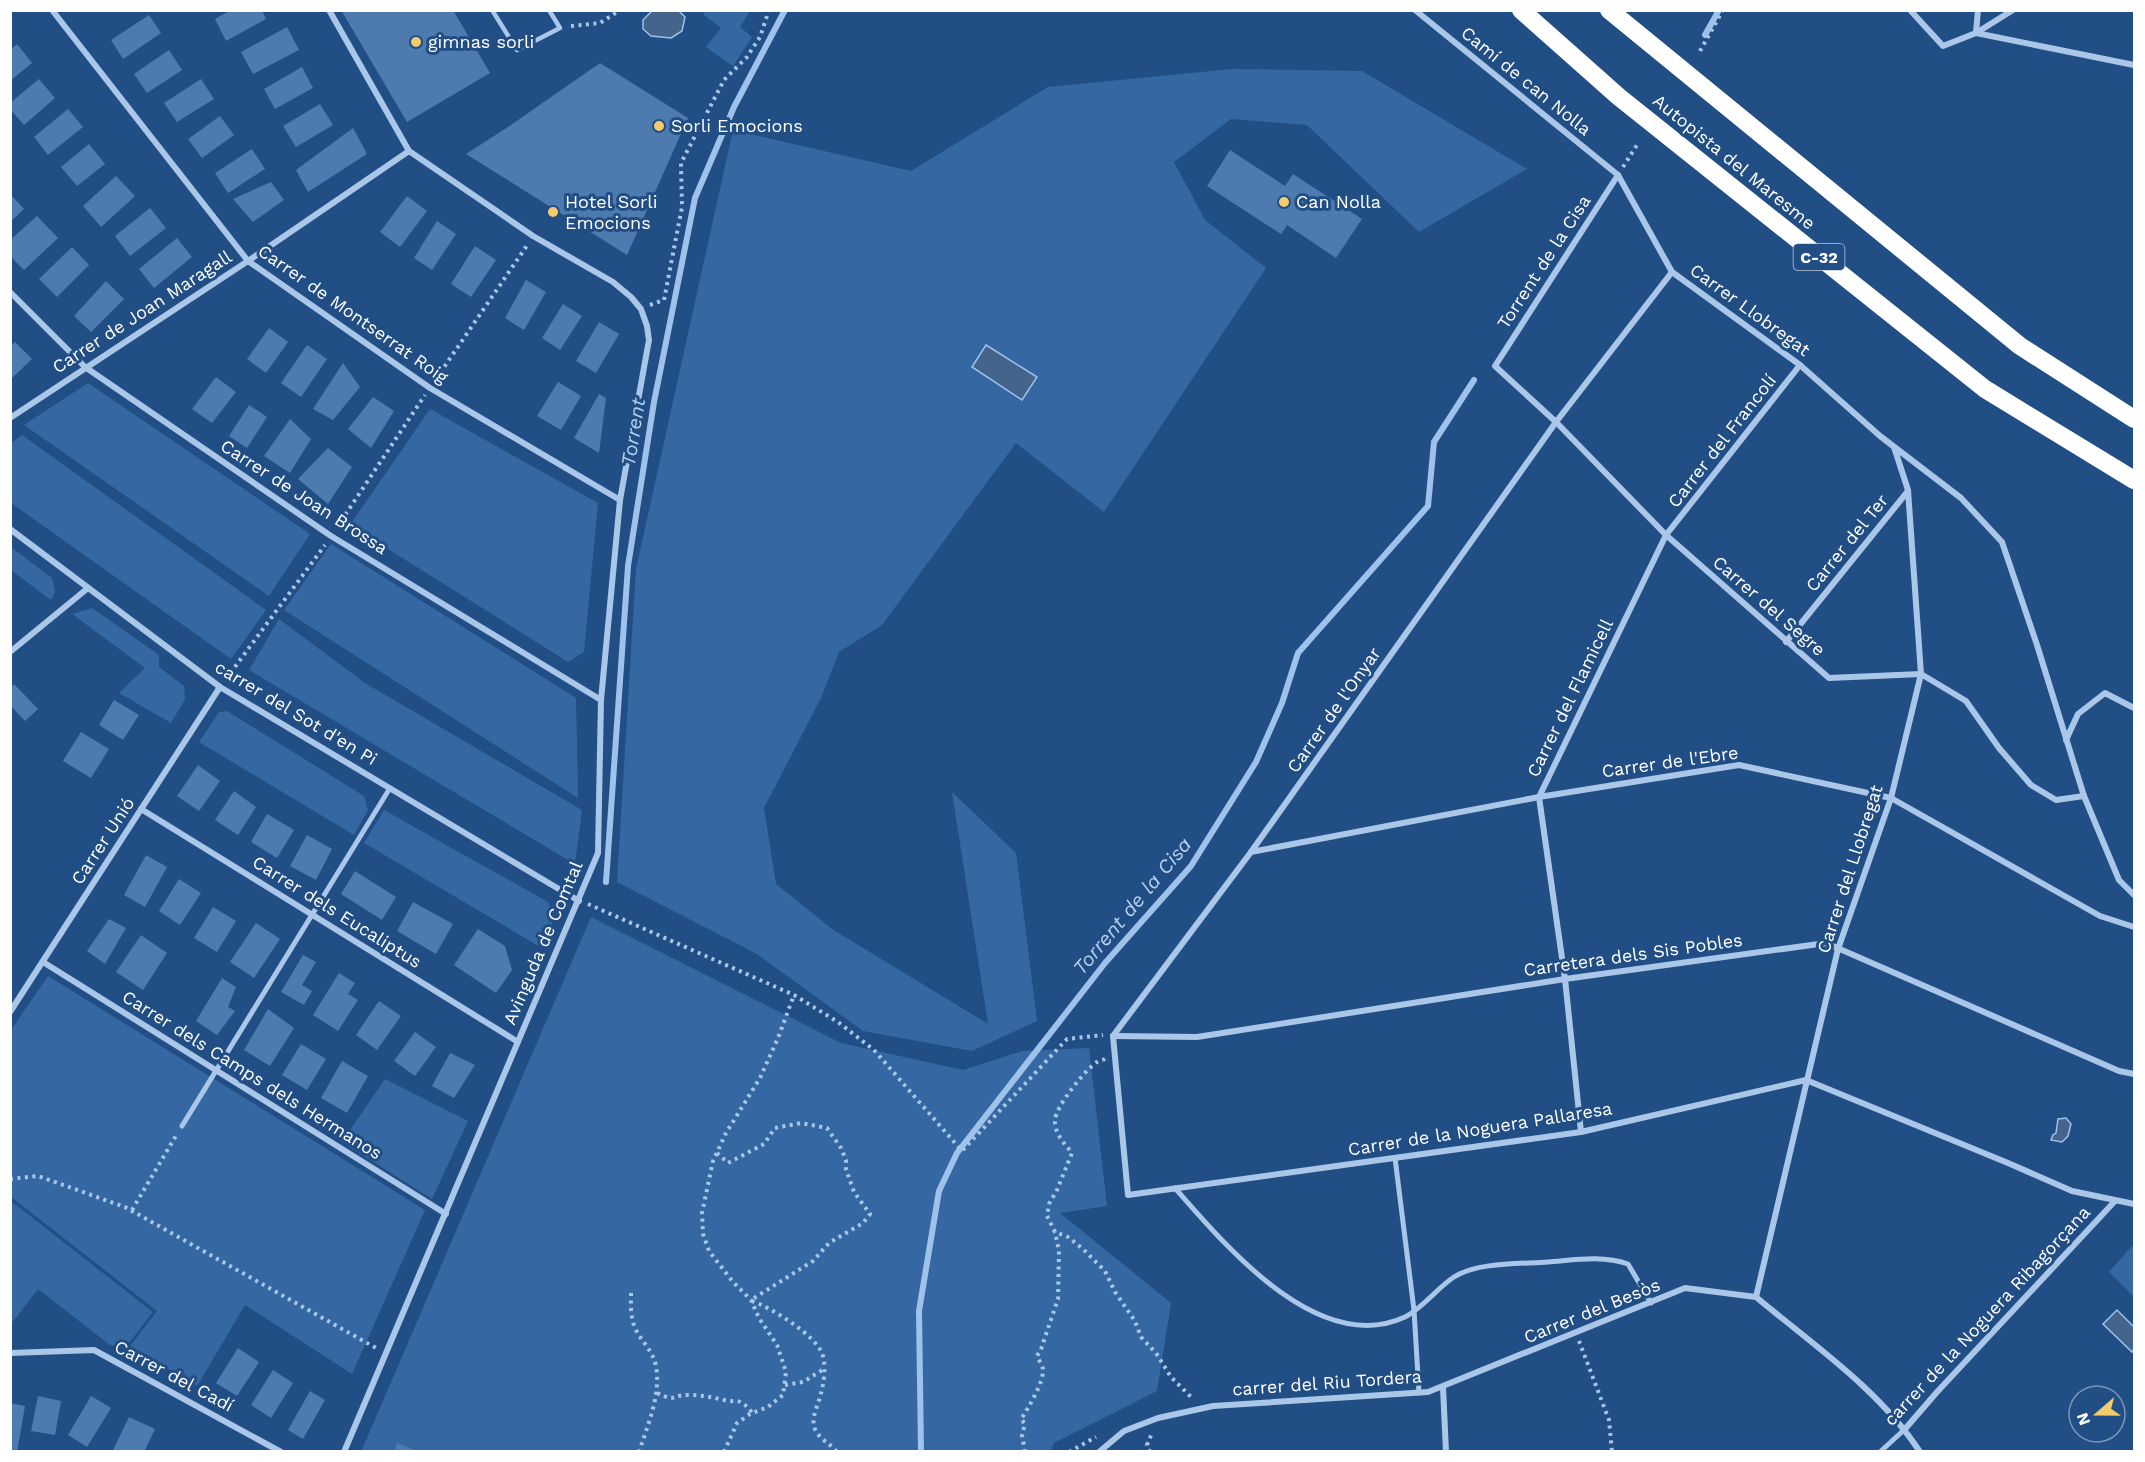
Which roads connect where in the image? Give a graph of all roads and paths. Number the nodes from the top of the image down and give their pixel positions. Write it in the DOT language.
graph roads {
  1 [pos="52,10"];
  2 [pos="329,10"];
  3 [pos="492,10"];
  4 [pos="549,10"];
  5 [pos="620,10"];
  6 [pos="769,10"];
  7 [pos="1414,10"];
  8 [pos="1521,10"];
  9 [pos="1609,10"];
  10 [pos="1615,10"];
  11 [pos="1723,10"];
  12 [pos="1910,10"];
  13 [pos="1978,10"];
  14 [pos="2013,10"];
  15 [pos="560,28"];
  16 [pos="1976,33"];
  17 [pos="1652,46"];
  18 [pos="1700,51"];
  19 [pos="2134,65"];
  20 [pos="1637,145"];
  21 [pos="409,151"];
  22 [pos="1618,175"];
  23 [pos="533,236"];
  24 [pos="248,261"];
  25 [pos="1672,272"];
  26 [pos="10,292"];
  27 [pos="641,309"];
  28 [pos="1800,365"];
  29 [pos="1495,366"];
  30 [pos="85,367"];
  31 [pos="430,388"];
  32 [pos="10,418"];
  33 [pos="2134,419"];
  34 [pos="1556,422"];
  35 [pos="1894,446"];
  36 [pos="2134,480"];
  37 [pos="1908,490"];
  38 [pos="620,500"];
  39 [pos="10,529"];
  40 [pos="1666,535"];
  41 [pos="331,536"];
  42 [pos="88,588"];
  43 [pos="1786,642"];
  44 [pos="10,652"];
  45 [pos="1921,674"];
  46 [pos="220,687"];
  47 [pos="601,700"];
  48 [pos="2134,708"];
  49 [pos="2066,740"];
  50 [pos="390,788"];
  51 [pos="2084,796"];
  52 [pos="1539,797"];
  53 [pos="1891,798"];
  54 [pos="141,809"];
  55 [pos="1251,852"];
  56 [pos="2134,895"];
  57 [pos="579,901"];
  58 [pos="312,915"];
  59 [pos="2134,927"];
  60 [pos="1838,949"];
  61 [pos="43,962"];
  62 [pos="1565,979"];
  63 [pos="794,995"];
  64 [pos="10,1012"];
  65 [pos="1113,1036"];
  66 [pos="518,1042"];
  67 [pos="1115,1056"];
  68 [pos="216,1071"];
  69 [pos="2134,1074"];
  70 [pos="1806,1080"];
  71 [pos="182,1126"];
  72 [pos="1581,1132"];
  73 [pos="717,1153"];
  74 [pos="1395,1158"];
  75 [pos="10,1179"];
  76 [pos="1175,1188"];
  77 [pos="2115,1201"];
  78 [pos="2134,1204"];
  79 [pos="131,1210"];
  80 [pos="446,1214"];
  81 [pos="1055,1232"];
  82 [pos="631,1293"];
  83 [pos="1756,1297"];
  84 [pos="751,1300"];
  85 [pos="1651,1303"];
  86 [pos="1414,1310"];
  87 [pos="1577,1334"];
  88 [pos="10,1353"];
  89 [pos="384,1353"];
  90 [pos="824,1369"];
  91 [pos="785,1385"];
  92 [pos="1443,1386"];
  93 [pos="657,1393"];
  94 [pos="1419,1393"];
  95 [pos="1202,1408"];
  96 [pos="752,1413"];
  97 [pos="1905,1429"];
  98 [pos="281,1452"];
  99 [pos="344,1452"];
  100 [pos="639,1452"];
  101 [pos="724,1452"];
  102 [pos="837,1452"];
  103 [pos="1025,1452"];
  104 [pos="1099,1452"];
  105 [pos="1446,1452"];
  106 [pos="1612,1452"];
  107 [pos="1880,1452"];
  108 [pos="1920,1452"];
  1 -- 24 [label="street, Carrer de Montserrat Roig"];
  2 -- 21 [label="street"];
  3 -- 15 [label="lane"];
  4 -- 15 [label="lane"];
  5 -- 15 [label="path"];
  6 -- 27 [label="path"];
  7 -- 22 [label="street, Camí de can Nolla"];
  8 -- 36 [label="highway, Autopista del Maresme / C-32"];
  9 -- 17 [label="highway, Autopista del Maresme"];
  10 -- 17 [label="highway"];
  11 -- 18 [label="path"];
  12 -- 16 [label="street"];
  13 -- 16 [label="street"];
  14 -- 16 [label="street"];
  16 -- 19 [label="street"];
  17 -- 33 [label="highway, Autopista del Maresme"];
  20 -- 22 [label="path"];
  21 -- 23 [label="street"];
  21 -- 24 [label="street, Carrer de Joan Maragall"];
  22 -- 25 [label="street, Carrer Llobregat"];
  22 -- 29 [label="street, Torrent de la Cisa"];
  23 -- 27 [label="street"];
  23 -- 31 [label="path"];
  24 -- 30 [label="street, Carrer de Joan Maragall"];
  24 -- 31 [label="street, Carrer de Montserrat Roig"];
  25 -- 28 [label="street, Carrer Llobregat"];
  25 -- 34 [label="street, Carrer de l'Onyar"];
  26 -- 30 [label="street, Carrer de Joan Brossa"];
  27 -- 38 [label="street, Avinguda de Comtal"];
  28 -- 35 [label="street, Carrer Llobregat"];
  28 -- 40 [label="street, Carrer del Francolí"];
  29 -- 34 [label="street, Carrer del Segre"];
  30 -- 32 [label="street, Carrer de Joan Maragall"];
  30 -- 41 [label="street, Carrer de Joan Brossa"];
  31 -- 38 [label="street, Carrer de Montserrat Roig"];
  31 -- 41 [label="path"];
  34 -- 40 [label="street, Carrer del Segre"];
  34 -- 55 [label="street, Carrer de l'Onyar"];
  35 -- 37 [label="street, Carrer del Llobregat"];
  35 -- 49 [label="street, Carrer Llobregat"];
  37 -- 43 [label="street, Carrer del Ter"];
  37 -- 45 [label="street, Carrer del Llobregat"];
  38 -- 47 [label="street, Avinguda de Comtal"];
  39 -- 42 [label="street, carrer del Sot d'en Pi"];
  40 -- 43 [label="street, Carrer del Segre"];
  40 -- 52 [label="street, Carrer del Flamicell"];
  41 -- 46 [label="path"];
  41 -- 47 [label="street, Carrer de Joan Brossa"];
  42 -- 44 [label="street"];
  42 -- 46 [label="street, carrer del Sot d'en Pi"];
  43 -- 45 [label="street, Carrer del Segre"];
  45 -- 51 [label="street"];
  45 -- 53 [label="street, Carrer del Llobregat"];
  46 -- 50 [label="street, carrer del Sot d'en Pi"];
  46 -- 54 [label="street, Carrer Unió"];
  47 -- 57 [label="street, Avinguda de Comtal"];
  48 -- 49 [label="street"];
  49 -- 51 [label="street, Carrer Llobregat"];
  50 -- 57 [label="street, carrer del Sot d'en Pi"];
  50 -- 58 [label="street"];
  51 -- 56 [label="street, Carrer Llobregat"];
  52 -- 53 [label="street, Carrer de l'Ebre"];
  52 -- 55 [label="street, Carrer de l'Ebre"];
  52 -- 62 [label="street, Carrer del Flamicell"];
  53 -- 59 [label="street, Carrer de l'Ebre"];
  53 -- 60 [label="street, Carrer del Llobregat"];
  54 -- 58 [label="street, Carrer dels Eucaliptus"];
  54 -- 61 [label="street, Carrer Unió"];
  55 -- 65 [label="street, Carrer de l'Onyar"];
  57 -- 63 [label="path"];
  57 -- 66 [label="street, Avinguda de Comtal"];
  58 -- 66 [label="street, Carrer dels Eucaliptus"];
  58 -- 68 [label="street"];
  60 -- 62 [label="street, Carretera dels Sis Pobles"];
  60 -- 69 [label="street, Carretera dels Sis Pobles"];
  60 -- 70 [label="street, Carrer del Llobregat"];
  61 -- 64 [label="street, Carrer Unió"];
  61 -- 68 [label="street, Carrer dels Camps dels Hermanos"];
  62 -- 65 [label="street, Carretera dels Sis Pobles"];
  62 -- 72 [label="street, Carrer del Flamicell"];
  63 -- 65 [label="path"];
  63 -- 73 [label="path"];
  65 -- 67 [label="street"];
  66 -- 80 [label="street, Avinguda de Comtal"];
  67 -- 76 [label="street, Carrer de la Noguera Pallaresa"];
  67 -- 81 [label="path"];
  68 -- 71 [label="street"];
  68 -- 80 [label="street, Carrer dels Camps dels Hermanos"];
  70 -- 72 [label="street, Carrer de la Noguera Pallaresa"];
  70 -- 77 [label="street"];
  70 -- 83 [label="street, Carrer del Llobregat"];
  71 -- 79 [label="path"];
  72 -- 74 [label="street, Carrer de la Noguera Pallaresa"];
  73 -- 84 [label="path"];
  73 -- 84 [label="path"];
  74 -- 76 [label="street, Carrer de la Noguera Pallaresa"];
  74 -- 86 [label="street"];
  75 -- 79 [label="path"];
  76 -- 86 [label="street"];
  77 -- 78 [label="street"];
  77 -- 97 [label="street, carrer de la Noguera Ribagorçana"];
  79 -- 89 [label="path"];
  80 -- 99 [label="street, Avinguda de Comtal"];
  81 -- 95 [label="path"];
  81 -- 103 [label="path"];
  82 -- 93 [label="path"];
  83 -- 85 [label="street, Carrer del Besòs"];
  83 -- 97 [label="street"];
  84 -- 90 [label="path"];
  84 -- 91 [label="path"];
  85 -- 86 [label="street"];
  85 -- 87 [label="street, Carrer del Besòs"];
  86 -- 94 [label="street"];
  87 -- 92 [label="street, Carrer del Besòs"];
  87 -- 106 [label="path"];
  88 -- 98 [label="street, Carrer del Cadí"];
  90 -- 91 [label="path"];
  90 -- 102 [label="path"];
  91 -- 96 [label="path"];
  92 -- 94 [label="street, carrer del Riu Tordera"];
  92 -- 105 [label="street"];
  93 -- 96 [label="path"];
  93 -- 100 [label="path"];
  94 -- 95 [label="street, carrer del Riu Tordera"];
  95 -- 104 [label="street, carrer del Riu Tordera"];
  96 -- 101 [label="path"];
  97 -- 107 [label="street, carrer de la Noguera Ribagorçana"];
  97 -- 108 [label="street"];
}
